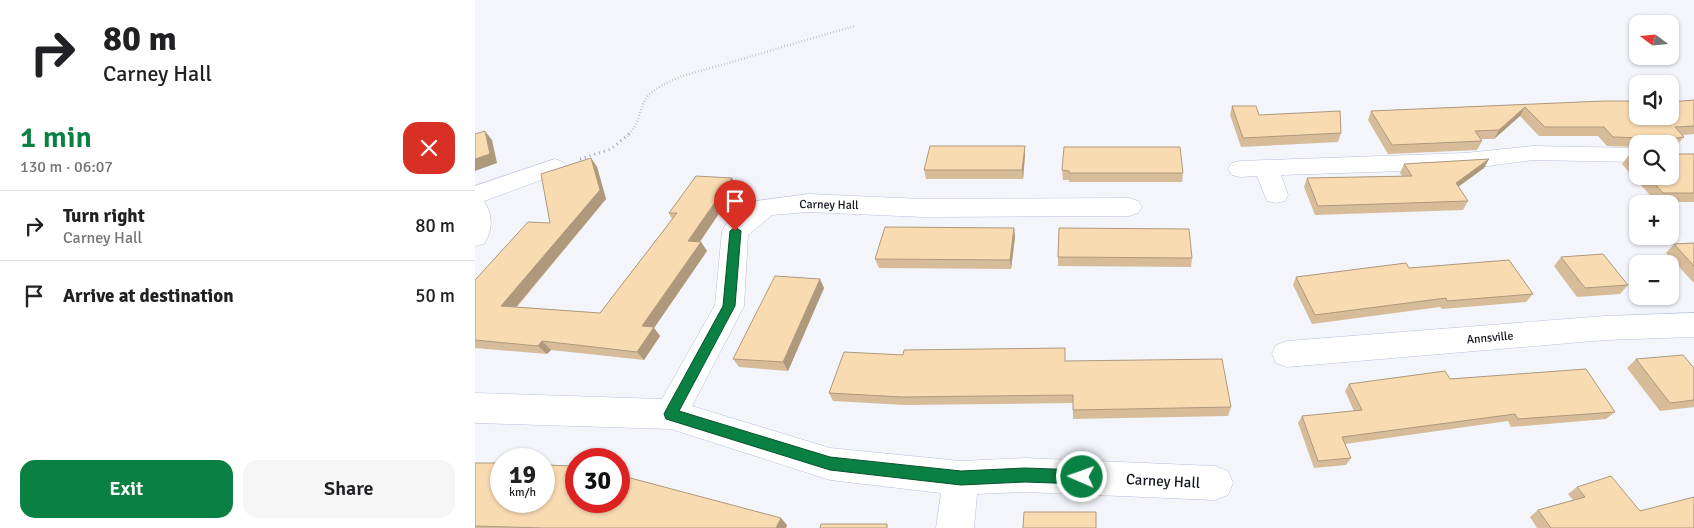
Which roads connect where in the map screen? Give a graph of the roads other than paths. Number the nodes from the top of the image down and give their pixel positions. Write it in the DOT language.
graph roads {
  1 [pos="1629,155"];
  2 [pos="555,167"];
  3 [pos="1266,167"];
  4 [pos="1240,169"];
  5 [pos="475,195"];
  6 [pos="1276,195"];
  7 [pos="475,207"];
  8 [pos="1129,207"];
  9 [pos="475,237"];
  10 [pos="1694,325"];
  11 [pos="1287,354"];
  12 [pos="475,408"];
  13 [pos="671,414"];
  14 [pos="961,478"];
  15 [pos="1215,483"];
  16 [pos="955,528"];
  1 -- 3 [label="street"];
  2 -- 5 [label="street"];
  3 -- 4 [label="street"];
  3 -- 6 [label="street"];
  7 -- 9 [label="street"];
  8 -- 13 [label="street, Carney Hall"];
  10 -- 11 [label="street, Annsville"];
  12 -- 13 [label="street, Carney Hall"];
  13 -- 14 [label="street, Carney Hall"];
  14 -- 15 [label="street, Carney Hall"];
  14 -- 16 [label="street"];
}
